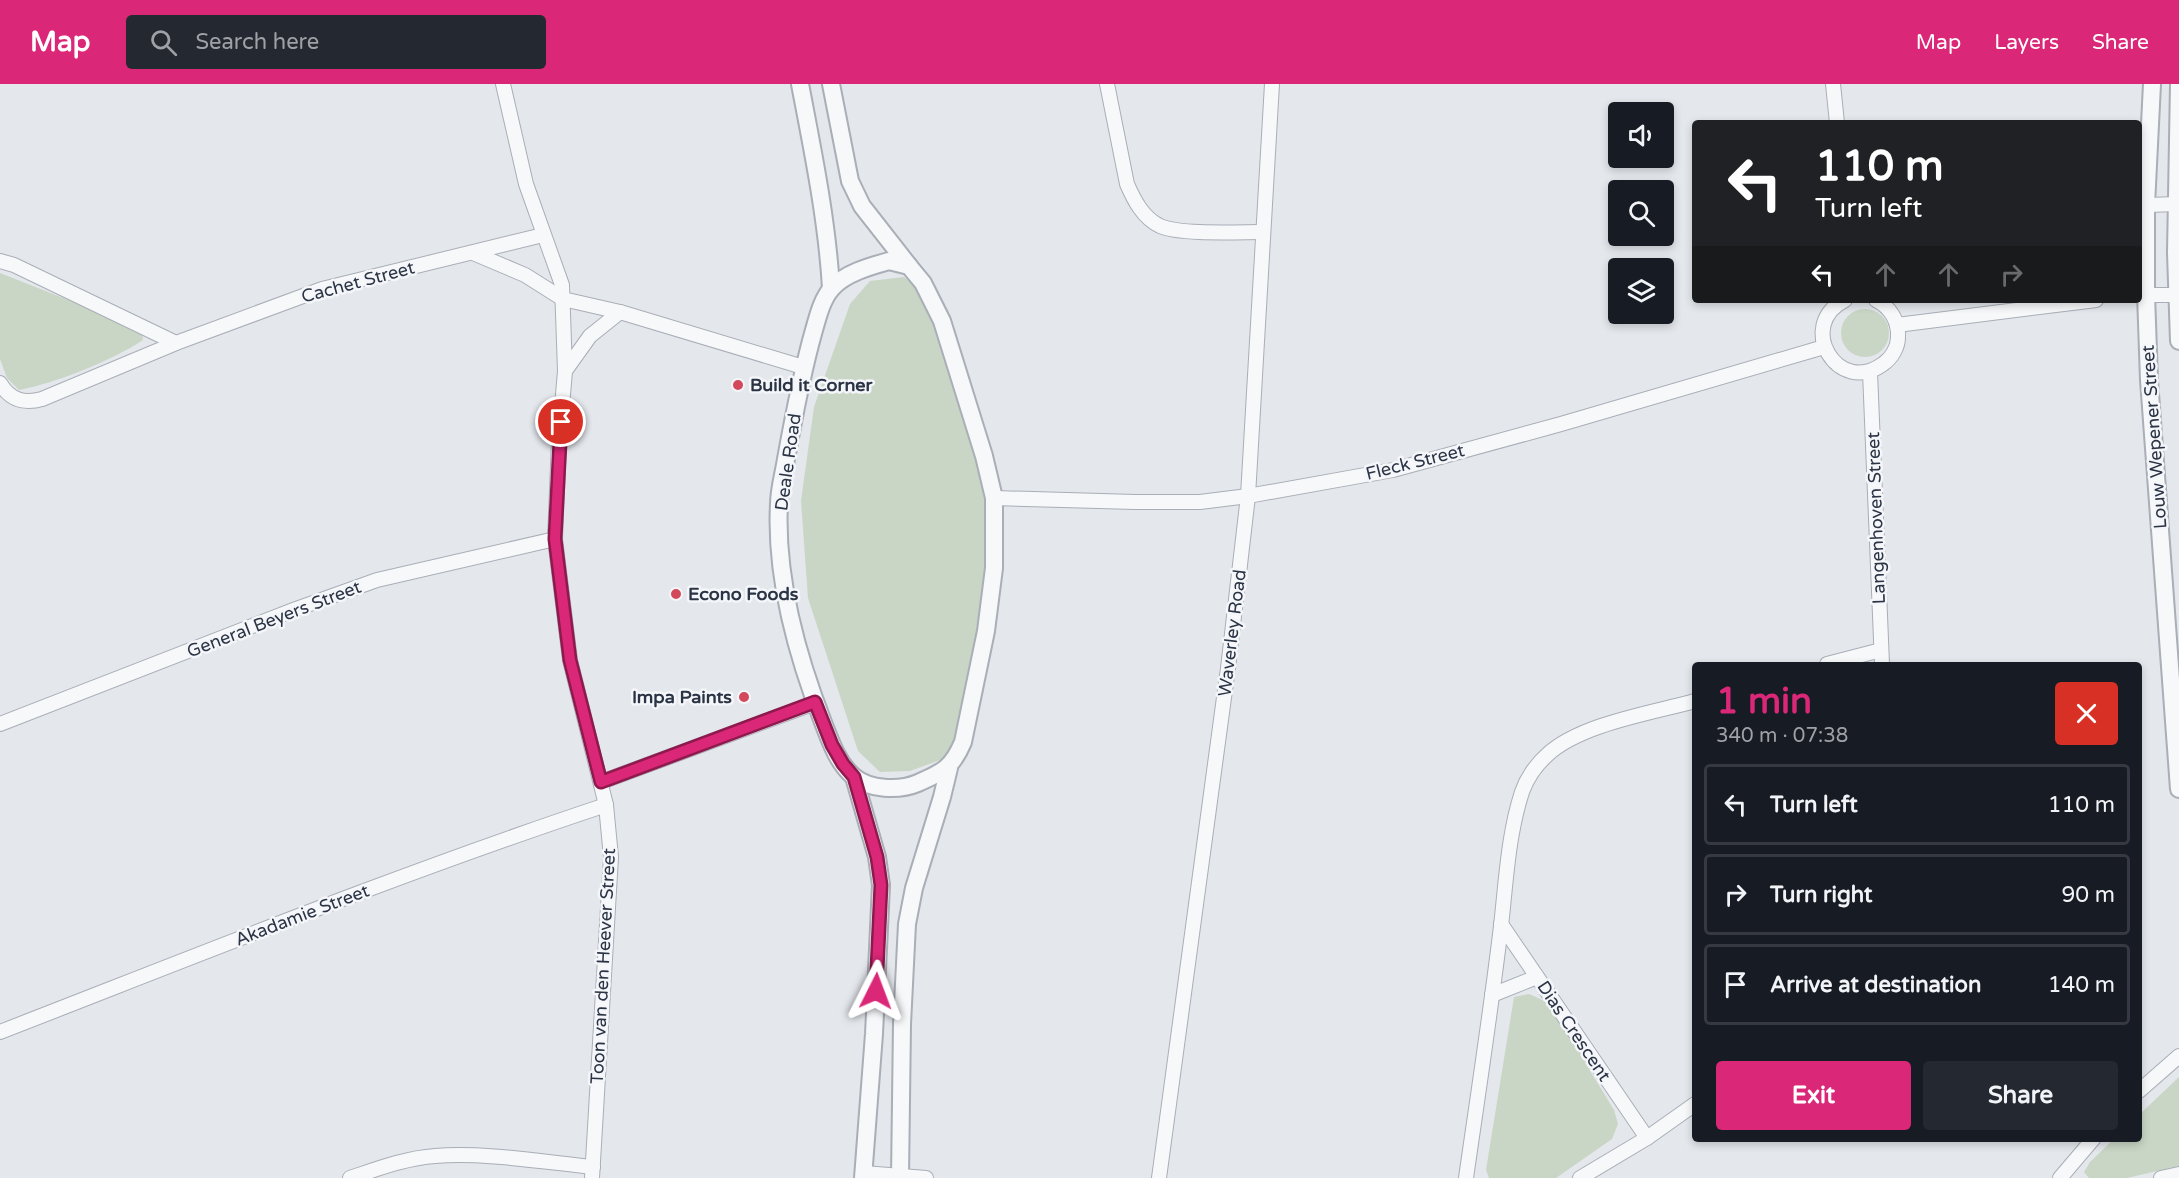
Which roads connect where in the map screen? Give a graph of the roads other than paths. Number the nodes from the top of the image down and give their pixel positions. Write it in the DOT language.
graph roads {
  1 [pos="503,84"];
  2 [pos="800,84"];
  3 [pos="831,84"];
  4 [pos="1107,84"];
  5 [pos="1272,84"];
  6 [pos="1833,84"];
  7 [pos="2152,84"];
  8 [pos="2179,84"];
  9 [pos="1837,120"];
  10 [pos="2178,204"];
  11 [pos="2146,205"];
  12 [pos="1262,232"];
  13 [pos="543,235"];
  14 [pos="473,253"];
  15 [pos="2177,253"];
  16 [pos="0,261"];
  17 [pos="909,266"];
  18 [pos="831,288"];
  19 [pos="2176,294"];
  20 [pos="2143,295"];
  21 [pos="563,299"];
  22 [pos="1841,303"];
  23 [pos="1881,303"];
  24 [pos="2072,303"];
  25 [pos="620,312"];
  26 [pos="1897,325"];
  27 [pos="2179,341"];
  28 [pos="176,343"];
  29 [pos="1824,347"];
  30 [pos="803,367"];
  31 [pos="565,371"];
  32 [pos="1870,372"];
  33 [pos="0,383"];
  34 [pos="1248,496"];
  35 [pos="994,498"];
  36 [pos="555,539"];
  37 [pos="1881,650"];
  38 [pos="1835,662"];
  39 [pos="1882,662"];
  40 [pos="815,702"];
  41 [pos="1692,702"];
  42 [pos="0,724"];
  43 [pos="949,768"];
  44 [pos="854,777"];
  45 [pos="601,782"];
  46 [pos="2179,789"];
  47 [pos="606,805"];
  48 [pos="1501,924"];
  49 [pos="1537,977"];
  50 [pos="1492,995"];
  51 [pos="0,1032"];
  52 [pos="2179,1056"];
  53 [pos="2142,1088"];
  54 [pos="1692,1106"];
  55 [pos="1647,1138"];
  56 [pos="2091,1142"];
  57 [pos="592,1172"];
  58 [pos="2179,1174"];
  59 [pos="864,1175"];
  60 [pos="900,1177"];
  61 [pos="350,1178"];
  62 [pos="926,1178"];
  63 [pos="1159,1178"];
  64 [pos="1466,1178"];
  65 [pos="1580,1178"];
  66 [pos="2060,1178"];
  67 [pos="2161,1178"];
  1 -- 13 [label="street, Toon van den Heever Street"];
  2 -- 18 [label="street, Deale Road"];
  3 -- 17 [label="street"];
  4 -- 12 [label="street"];
  5 -- 12 [label="street, Waverley Road"];
  6 -- 9 [label="street"];
  7 -- 11 [label="street, Louw Wepener Street"];
  8 -- 10 [label="street, Louw Wepener Street"];
  10 -- 11 [label="street"];
  10 -- 15 [label="street, Louw Wepener Street"];
  11 -- 20 [label="street, Louw Wepener Street"];
  12 -- 34 [label="street, Waverley Road"];
  13 -- 14 [label="street, Cachet Street"];
  13 -- 21 [label="street, Toon van den Heever Street"];
  14 -- 21 [label="street"];
  14 -- 28 [label="street, Cachet Street"];
  15 -- 19 [label="street, Louw Wepener Street"];
  16 -- 28 [label="street"];
  17 -- 18 [label="street"];
  17 -- 35 [label="street"];
  18 -- 30 [label="street, Deale Road"];
  19 -- 20 [label="street"];
  19 -- 27 [label="street, Louw Wepener Street"];
  20 -- 46 [label="street, Louw Wepener Street"];
  21 -- 25 [label="street"];
  21 -- 31 [label="street, Toon van den Heever Street"];
  22 -- 29 [label="street"];
  23 -- 26 [label="street"];
  24 -- 26 [label="street"];
  25 -- 30 [label="street"];
  25 -- 31 [label="street"];
  26 -- 32 [label="street"];
  28 -- 33 [label="street, Cachet Street"];
  29 -- 32 [label="street"];
  29 -- 34 [label="street, Fleck Street"];
  30 -- 40 [label="street, Deale Road"];
  31 -- 36 [label="street, Toon van den Heever Street"];
  32 -- 37 [label="street, Langenhoven Street"];
  34 -- 35 [label="street, Fleck Street"];
  34 -- 63 [label="street, Waverley Road"];
  35 -- 43 [label="street"];
  36 -- 42 [label="street, General Beyers Street"];
  36 -- 45 [label="street, Toon van den Heever Street"];
  37 -- 38 [label="street"];
  37 -- 39 [label="street, Langenhoven Street"];
  40 -- 44 [label="street, Deale Road"];
  40 -- 45 [label="street"];
  41 -- 48 [label="street"];
  43 -- 44 [label="street"];
  43 -- 60 [label="street"];
  44 -- 59 [label="street"];
  45 -- 47 [label="street, Toon van den Heever Street"];
  47 -- 51 [label="street, Akadamie Street"];
  47 -- 57 [label="street, Toon van den Heever Street"];
  48 -- 49 [label="street, Dias Crescent"];
  48 -- 50 [label="street"];
  49 -- 50 [label="street"];
  49 -- 55 [label="street, Dias Crescent"];
  50 -- 64 [label="street"];
  52 -- 53 [label="street"];
  54 -- 55 [label="street"];
  55 -- 65 [label="street"];
  56 -- 66 [label="street"];
  57 -- 61 [label="street"];
  58 -- 67 [label="street"];
  59 -- 60 [label="street"];
  60 -- 62 [label="street"];
}
